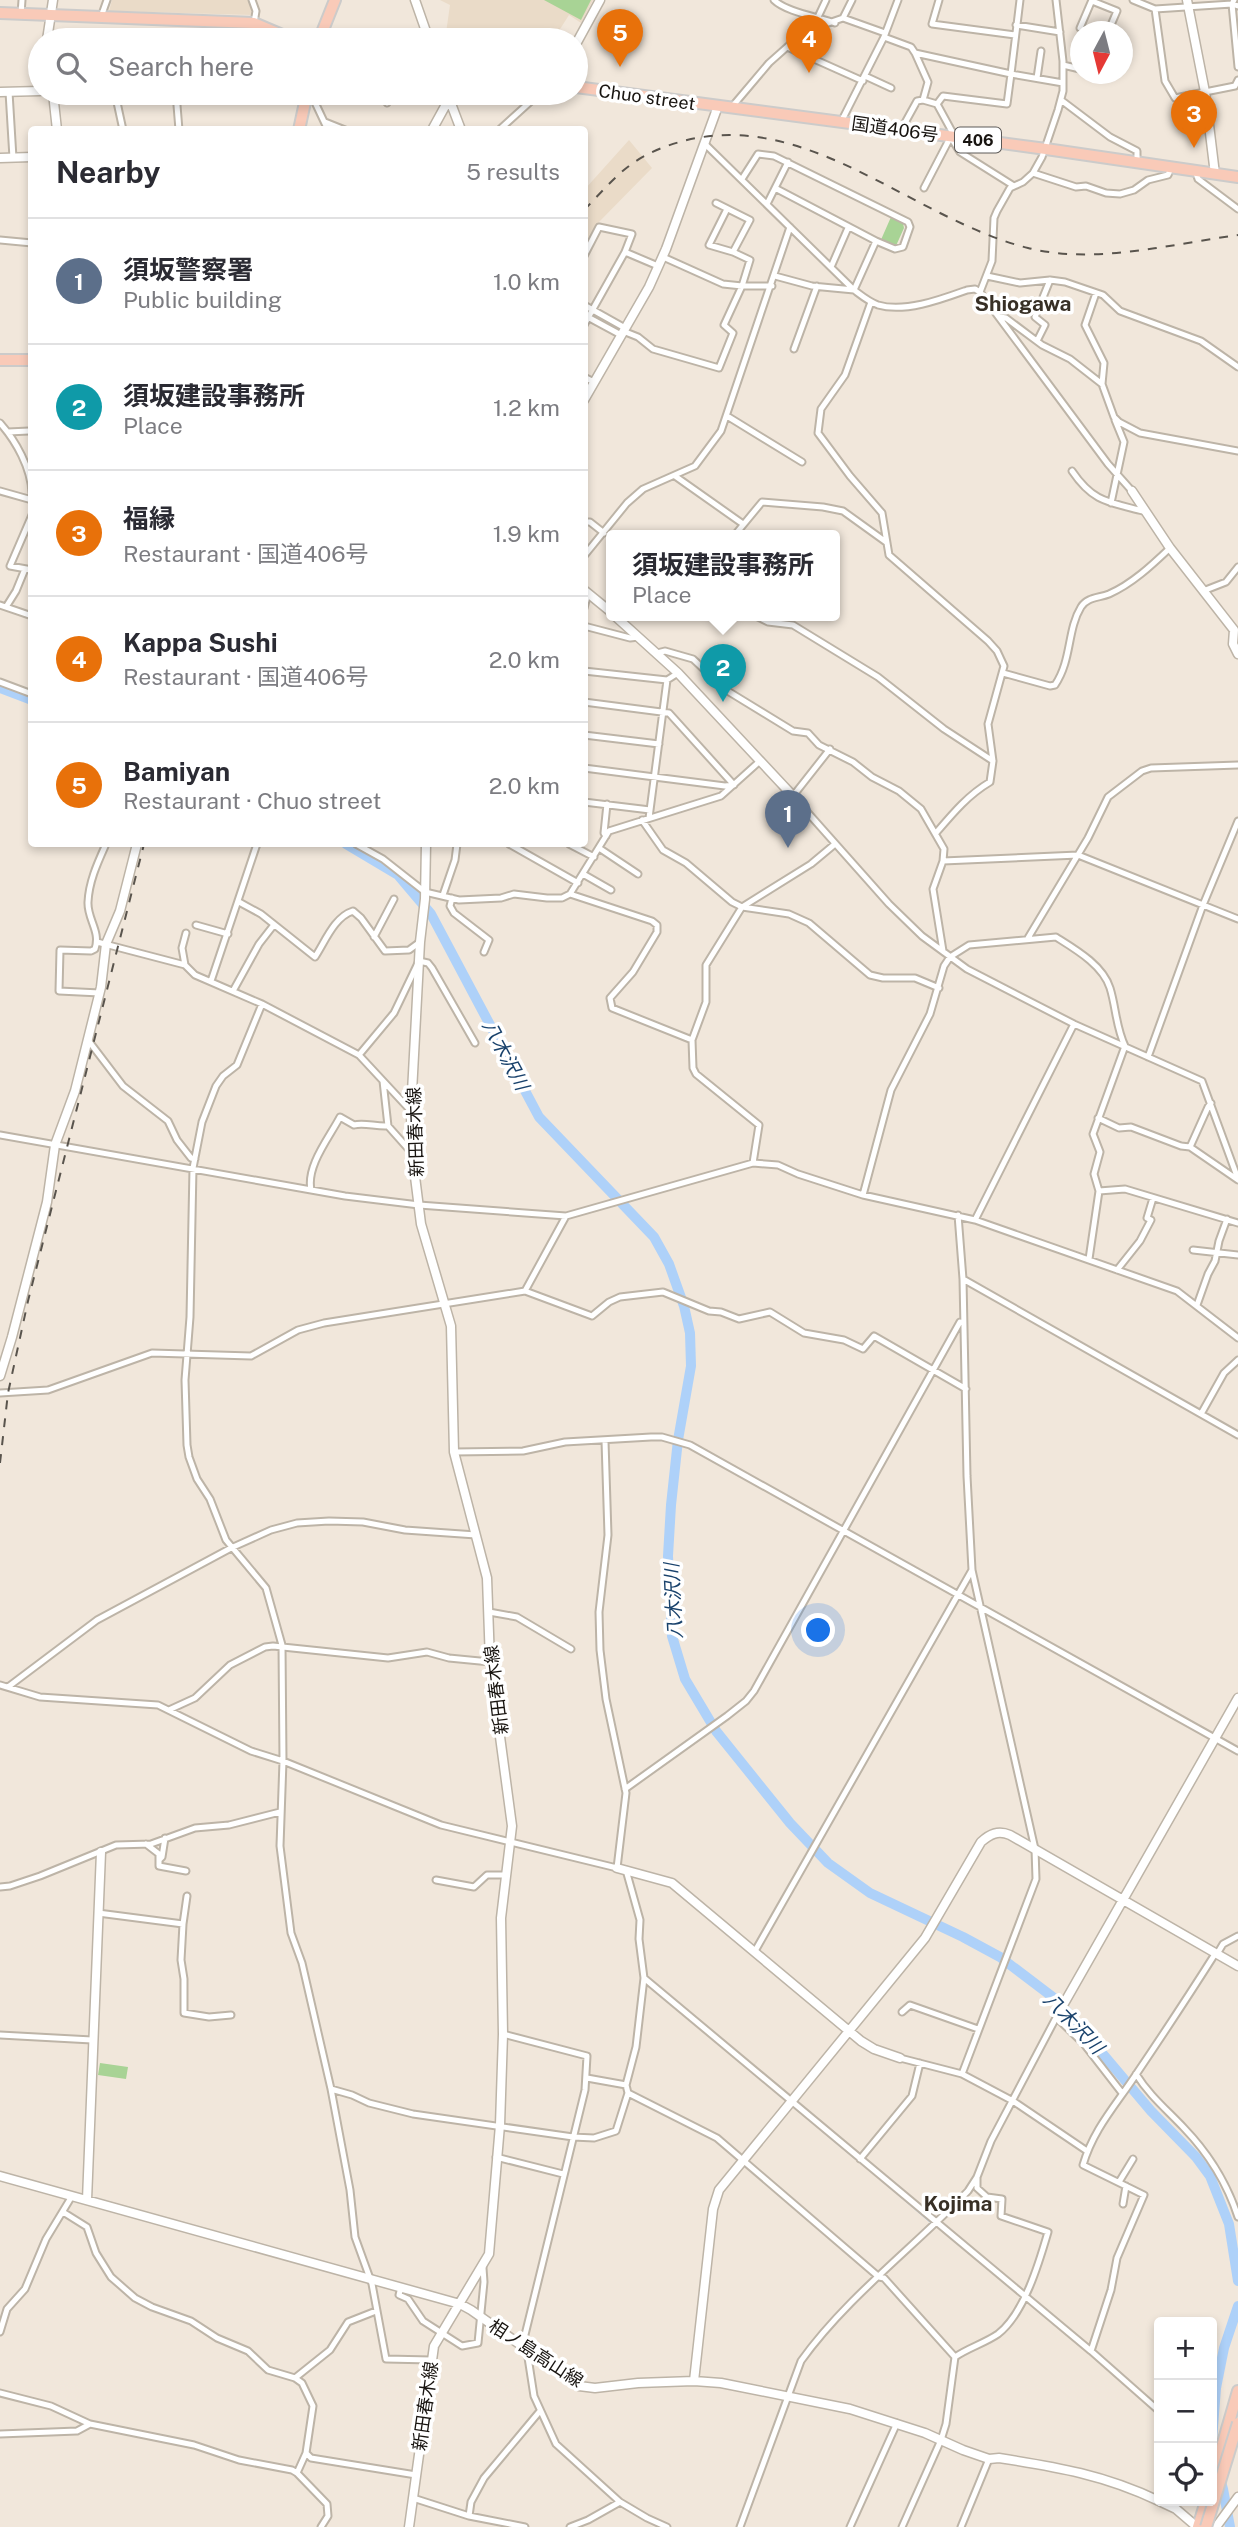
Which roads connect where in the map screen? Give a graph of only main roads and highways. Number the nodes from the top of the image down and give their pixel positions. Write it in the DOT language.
graph roads {
  1 [pos="335,0"];
  2 [pos="0,13"];
  3 [pos="262,28"];
  4 [pos="324,28"];
  5 [pos="588,89"];
  6 [pos="305,105"];
  7 [pos="718,106"];
  8 [pos="300,126"];
  9 [pos="1238,177"];
  10 [pos="0,360"];
  11 [pos="28,360"];
  12 [pos="1238,2391"];
  13 [pos="1238,2423"];
  14 [pos="1217,2464"];
  15 [pos="1206,2506"];
  16 [pos="1213,2526"];
  17 [pos="1197,2527"];
  1 -- 4 [label="highway"];
  2 -- 3 [label="highway"];
  5 -- 7 [label="highway, Chuo street / 406"];
  6 -- 8 [label="highway"];
  7 -- 9 [label="highway, 国道406号 / 406"];
  10 -- 11 [label="highway"];
  12 -- 14 [label="highway"];
  13 -- 16 [label="highway, bridge"];
  15 -- 17 [label="highway"];
}
